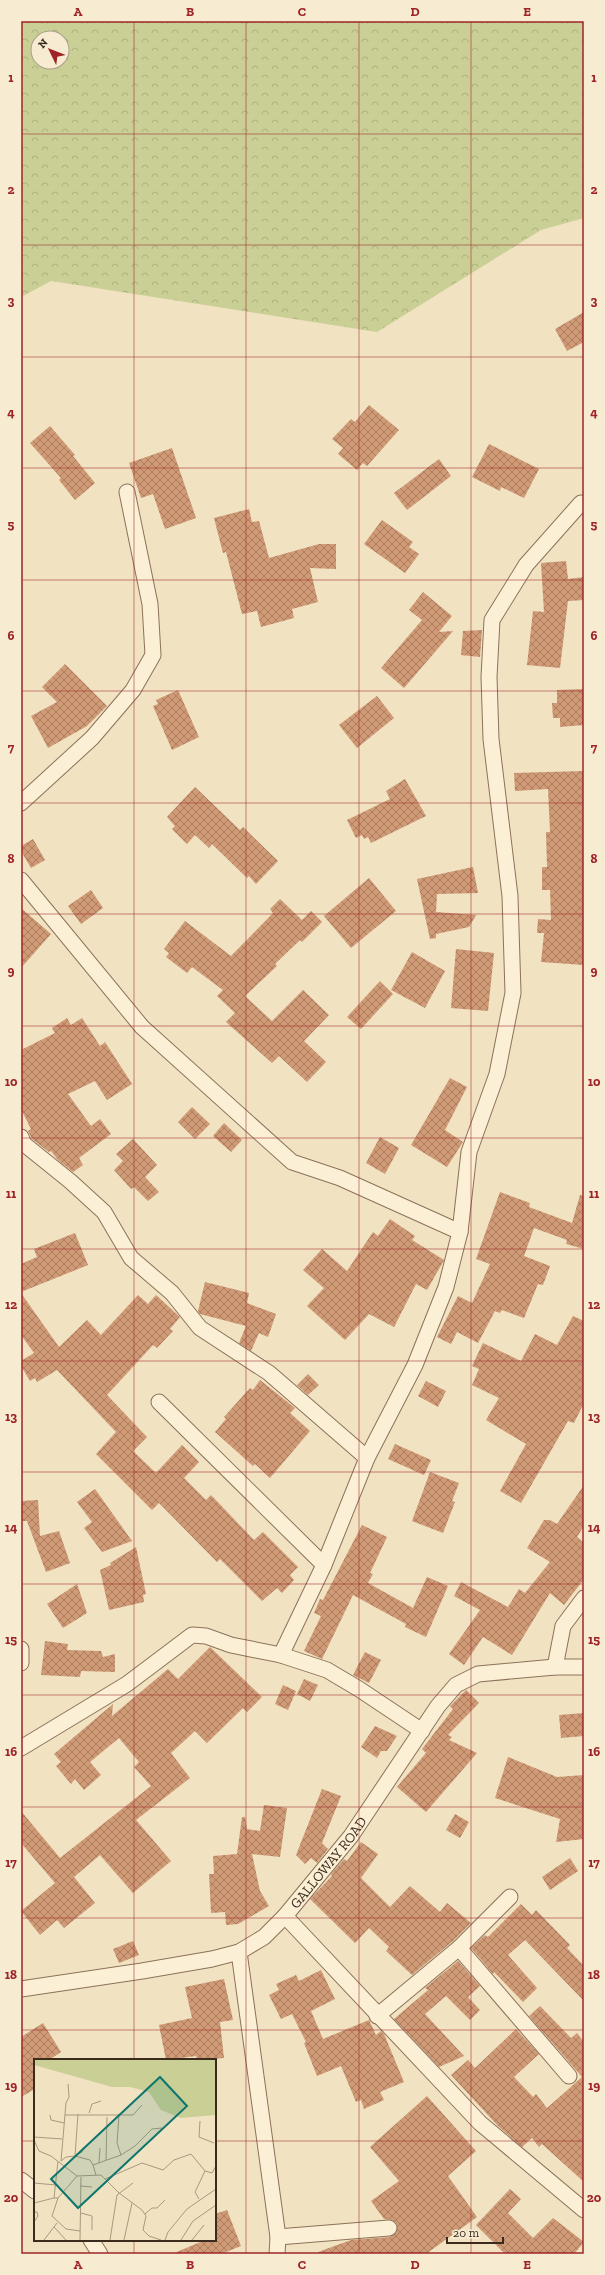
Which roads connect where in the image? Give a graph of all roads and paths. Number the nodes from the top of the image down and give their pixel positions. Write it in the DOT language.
graph roads {
  1 [pos="127,492"];
  2 [pos="581,503"];
  3 [pos="21,803"];
  4 [pos="21,880"];
  5 [pos="21,1137"];
  6 [pos="460,1232"];
  7 [pos="159,1402"];
  8 [pos="368,1458"];
  9 [pos="324,1565"];
  10 [pos="584,1598"];
  11 [pos="21,1649"];
  12 [pos="281,1655"];
  13 [pos="21,1663"];
  14 [pos="555,1667"];
  15 [pos="584,1667"];
  16 [pos="422,1731"];
  17 [pos="21,1748"];
  18 [pos="510,1897"];
  19 [pos="285,1916"];
  20 [pos="459,1948"];
  21 [pos="239,1952"];
  22 [pos="21,1989"];
  23 [pos="377,2016"];
  24 [pos="569,2076"];
  25 [pos="21,2180"];
  26 [pos="34,2190"];
  27 [pos="584,2210"];
  28 [pos="388,2228"];
  29 [pos="278,2237"];
  30 [pos="92,2241"];
  31 [pos="100,2254"];
  32 [pos="278,2254"];
  1 -- 3 [label="street"];
  2 -- 6 [label="street"];
  4 -- 6 [label="street"];
  5 -- 8 [label="street"];
  6 -- 8 [label="street"];
  7 -- 9 [label="street"];
  8 -- 9 [label="street"];
  9 -- 12 [label="street"];
  10 -- 14 [label="street"];
  11 -- 13 [label="street"];
  12 -- 16 [label="street"];
  12 -- 17 [label="street"];
  14 -- 15 [label="street, GALLOWAY ROAD"];
  14 -- 16 [label="street, GALLOWAY ROAD"];
  16 -- 19 [label="street, GALLOWAY ROAD"];
  18 -- 20 [label="street"];
  19 -- 21 [label="street, GALLOWAY ROAD"];
  19 -- 23 [label="street"];
  20 -- 23 [label="street"];
  20 -- 24 [label="street"];
  21 -- 22 [label="street, GALLOWAY ROAD"];
  21 -- 29 [label="street"];
  23 -- 27 [label="street"];
  25 -- 26 [label="street"];
  28 -- 29 [label="street"];
  29 -- 32 [label="street"];
  30 -- 31 [label="street"];
}
